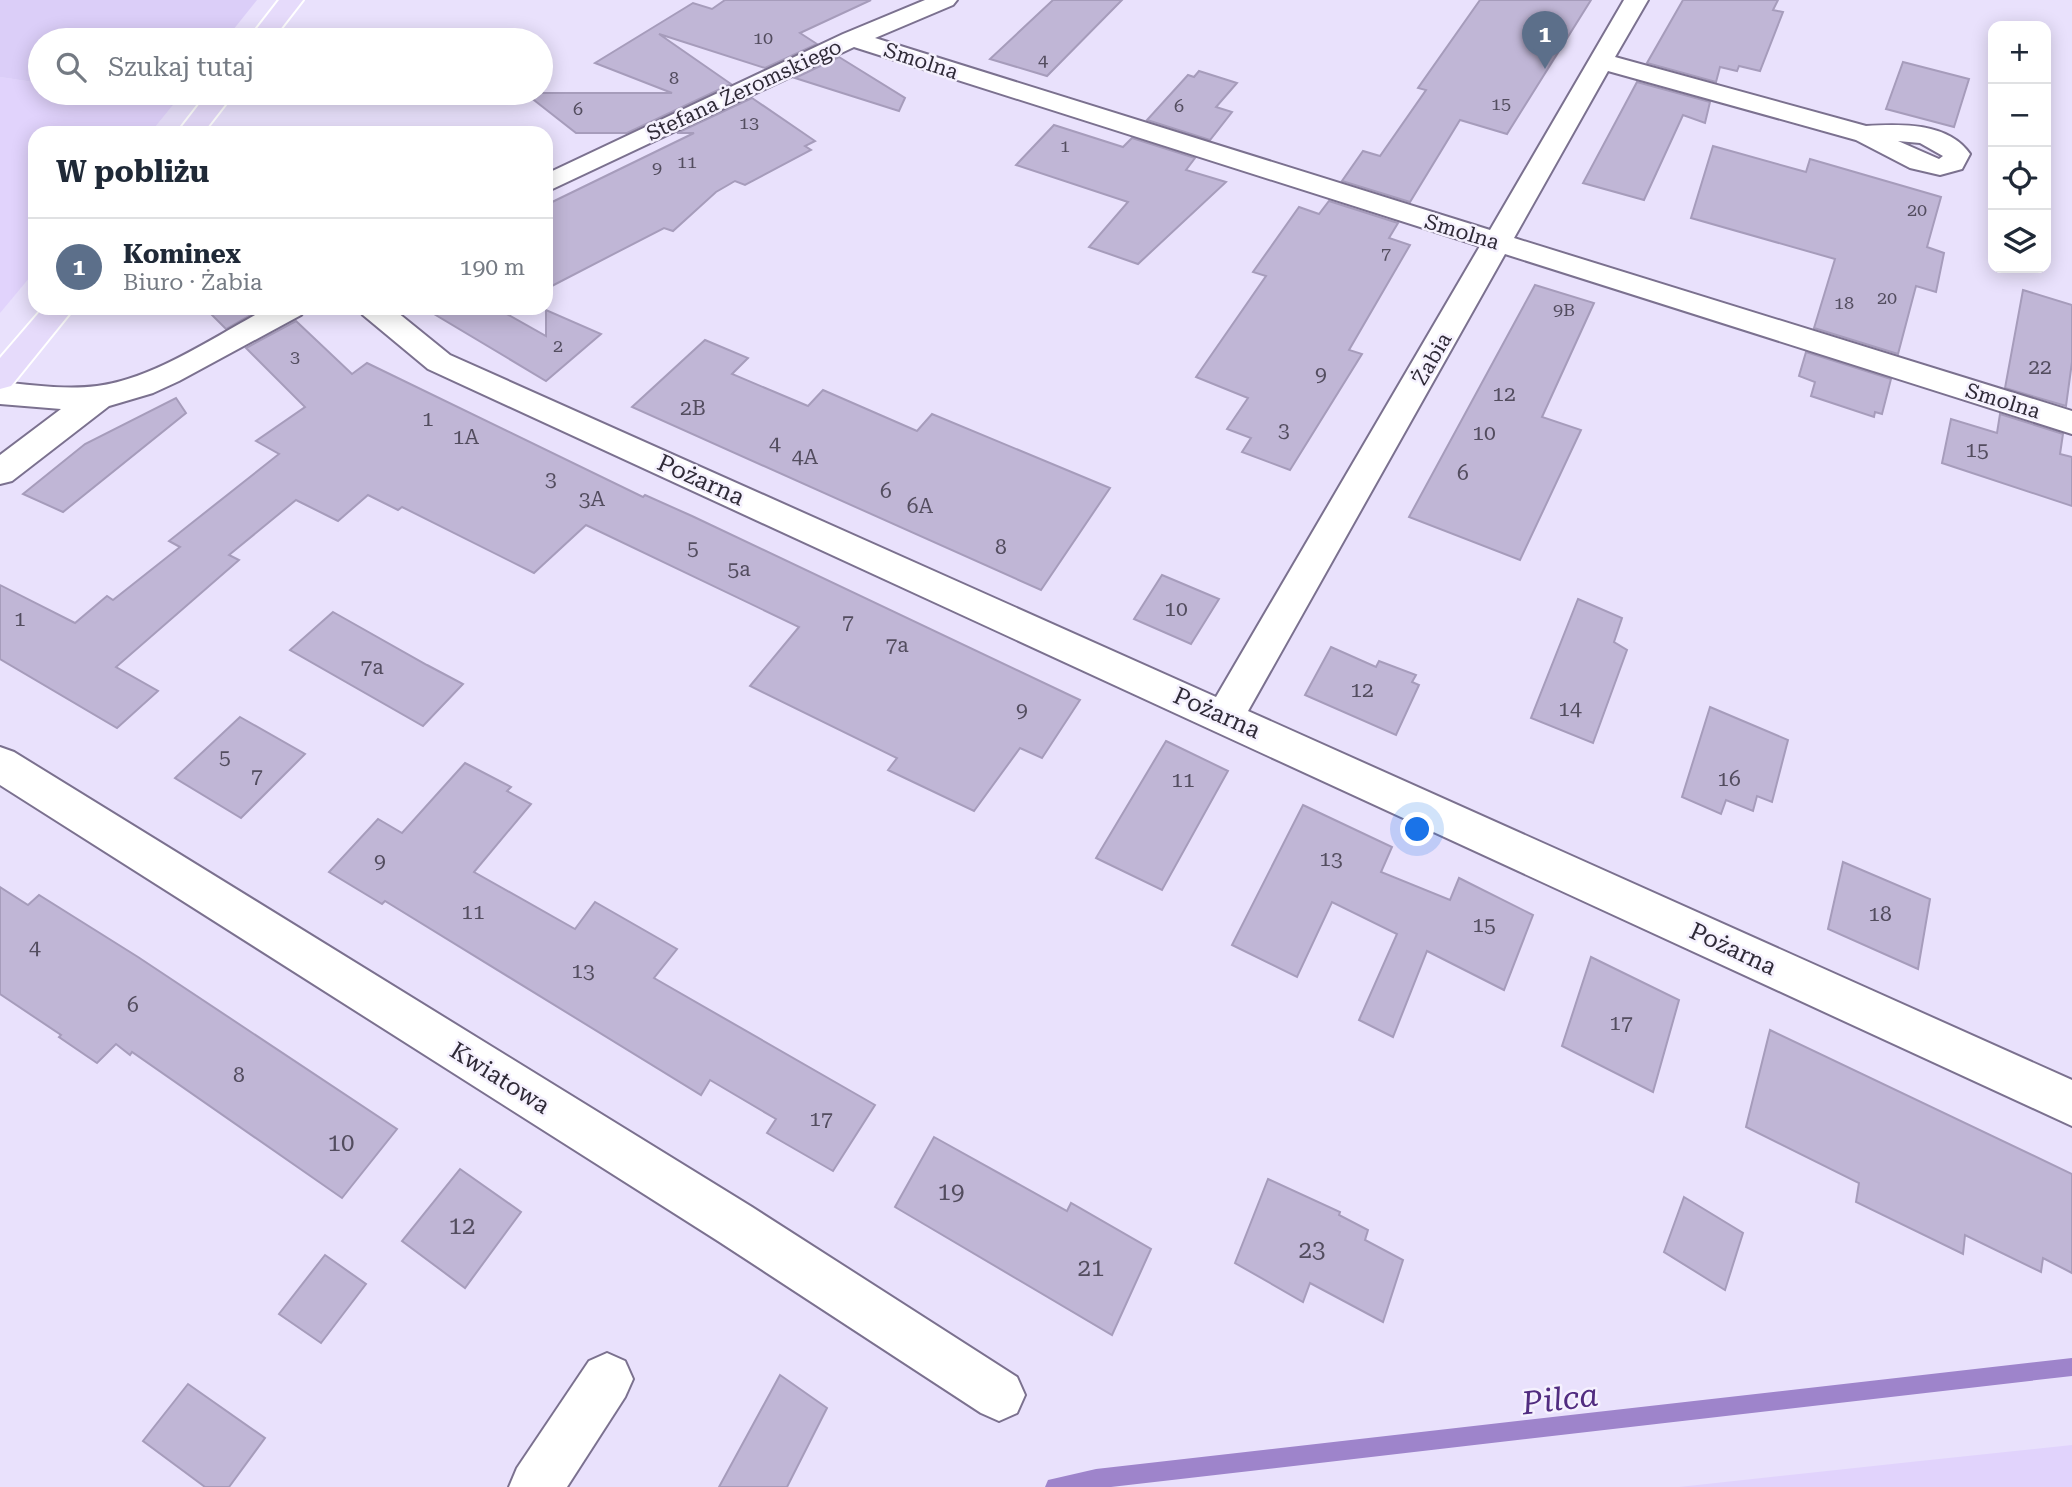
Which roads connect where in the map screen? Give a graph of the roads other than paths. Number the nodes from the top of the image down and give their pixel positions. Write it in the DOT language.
graph roads {
  1 [pos="291,0"];
  2 [pos="944,0"];
  3 [pos="1636,0"];
  4 [pos="269,28"];
  5 [pos="852,39"];
  6 [pos="1601,61"];
  7 [pos="212,105"];
  8 [pos="196,126"];
  9 [pos="1866,134"];
  10 [pos="553,181"];
  11 [pos="1499,243"];
  12 [pos="53,315"];
  13 [pos="278,315"];
  14 [pos="382,315"];
  15 [pos="0,378"];
  16 [pos="0,393"];
  17 [pos="99,397"];
  18 [pos="2072,423"];
  19 [pos="0,472"];
  20 [pos="1225,716"];
  21 [pos="0,764"];
  22 [pos="2072,1104"];
  23 [pos="607,1379"];
  24 [pos="999,1395"];
  25 [pos="536,1487"];
  1 -- 4 [label="main road"];
  2 -- 5 [label="street, Stefana Żeromskiego"];
  3 -- 6 [label="street, Żabia"];
  5 -- 10 [label="street, Stefana Żeromskiego"];
  5 -- 11 [label="street, Smolna"];
  6 -- 9 [label="street"];
  6 -- 11 [label="street, Żabia"];
  7 -- 8 [label="main road"];
  11 -- 18 [label="street, Smolna"];
  11 -- 20 [label="street, Żabia"];
  12 -- 15 [label="main road"];
  13 -- 17 [label="street"];
  14 -- 20 [label="street, Pożarna"];
  16 -- 17 [label="street"];
  17 -- 19 [label="street"];
  20 -- 22 [label="street, Pożarna"];
  21 -- 24 [label="street, Kwiatowa"];
  23 -- 25 [label="street"];
}
